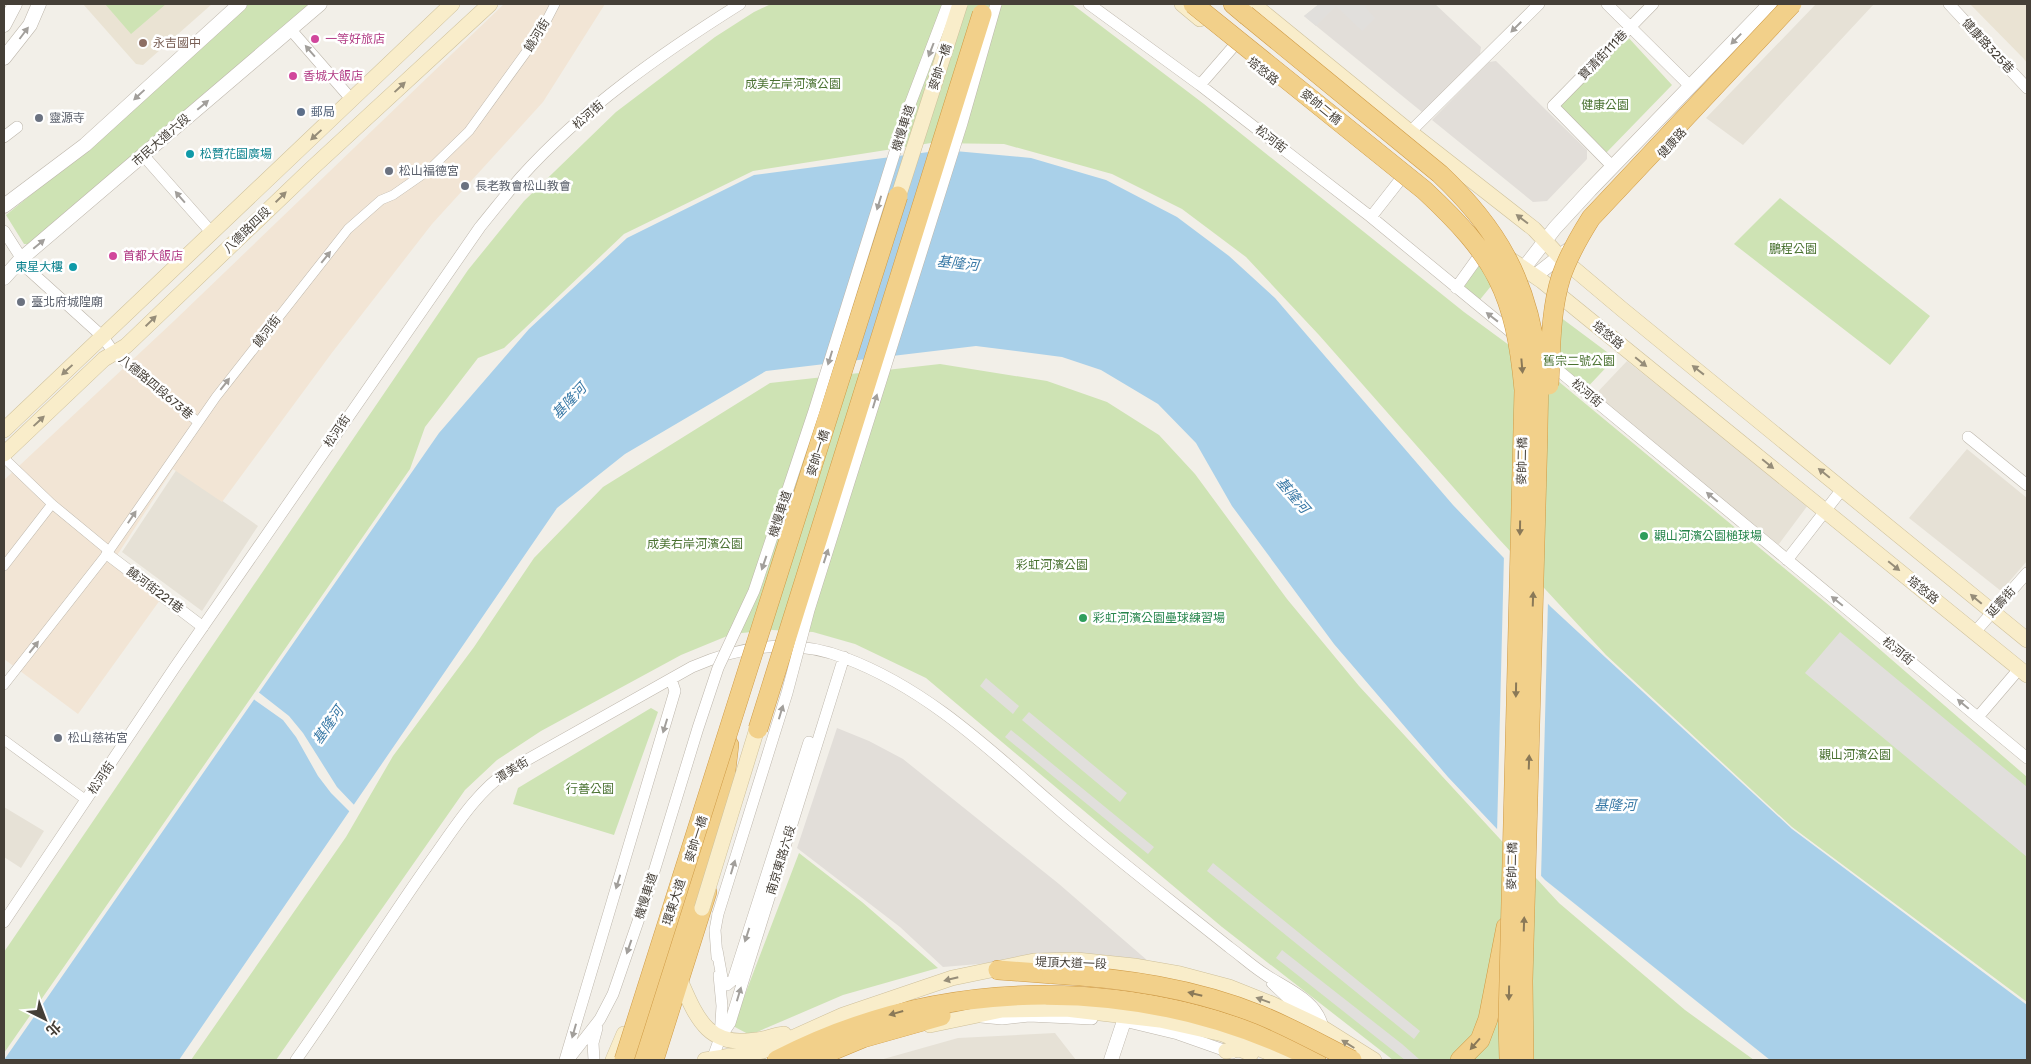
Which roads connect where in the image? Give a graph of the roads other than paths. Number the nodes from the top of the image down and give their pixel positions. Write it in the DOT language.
graph roads {
  1 [pos="15,4"];
  2 [pos="39,4"];
  3 [pos="240,4"];
  4 [pos="320,4"];
  5 [pos="452,4"];
  6 [pos="490,4"];
  7 [pos="555,4"];
  8 [pos="740,4"];
  9 [pos="948,4"];
  10 [pos="960,4"];
  11 [pos="1089,4"];
  12 [pos="1182,4"];
  13 [pos="1193,4"];
  14 [pos="1213,4"];
  15 [pos="1233,4"];
  16 [pos="1254,4"];
  17 [pos="1539,4"];
  18 [pos="1607,4"];
  19 [pos="1653,4"];
  20 [pos="1770,4"];
  21 [pos="1792,4"];
  22 [pos="1803,4"];
  23 [pos="1949,4"];
  24 [pos="987,6"];
  25 [pos="4,25"];
  26 [pos="1630,27"];
  27 [pos="291,30"];
  28 [pos="1233,47"];
  29 [pos="4,58"];
  30 [pos="1200,84"];
  31 [pos="1690,86"];
  32 [pos="2027,88"];
  33 [pos="352,100"];
  34 [pos="17,127"];
  35 [pos="1410,132"];
  36 [pos="4,137"];
  37 [pos="144,155"];
  38 [pos="1612,166"];
  39 [pos="1400,180"];
  40 [pos="1590,190"];
  41 [pos="4,206"];
  42 [pos="1611,209"];
  43 [pos="1371,217"];
  44 [pos="4,231"];
  45 [pos="212,234"];
  46 [pos="1545,240"];
  47 [pos="1487,250"];
  48 [pos="1560,257"];
  49 [pos="21,259"];
  50 [pos="1530,272"];
  51 [pos="4,278"];
  52 [pos="1456,288"];
  53 [pos="103,337"];
  54 [pos="114,353"];
  55 [pos="198,422"];
  56 [pos="4,430"];
  57 [pos="1538,432"];
  58 [pos="1968,437"];
  59 [pos="4,454"];
  60 [pos="4,458"];
  61 [pos="2027,485"];
  62 [pos="1843,488"];
  63 [pos="52,504"];
  64 [pos="1825,511"];
  65 [pos="108,552"];
  66 [pos="1787,560"];
  67 [pos="4,566"];
  68 [pos="2027,573"];
  69 [pos="1992,612"];
  70 [pos="203,627"];
  71 [pos="1975,632"];
  72 [pos="2027,640"];
  73 [pos="840,656"];
  74 [pos="2023,672"];
  75 [pos="672,679"];
  76 [pos="4,685"];
  77 [pos="733,715"];
  78 [pos="1978,717"];
  79 [pos="758,729"];
  80 [pos="4,740"];
  81 [pos="2027,758"];
  82 [pos="723,795"];
  83 [pos="86,800"];
  84 [pos="1511,914"];
  85 [pos="4,922"];
  86 [pos="717,950"];
  87 [pos="998,970"];
  88 [pos="680,980"];
  89 [pos="974,1016"];
  90 [pos="600,1019"];
  91 [pos="1124,1021"];
  92 [pos="1323,1028"];
  93 [pos="798,1033"];
  94 [pos="720,1038"];
  95 [pos="1226,1050"];
  96 [pos="840,1051"];
  97 [pos="296,1060"];
  98 [pos="567,1060"];
  99 [pos="594,1060"];
  100 [pos="613,1060"];
  101 [pos="624,1060"];
  102 [pos="639,1060"];
  103 [pos="654,1060"];
  104 [pos="710,1060"];
  105 [pos="777,1060"];
  106 [pos="810,1060"];
  107 [pos="827,1060"];
  108 [pos="1111,1060"];
  109 [pos="1248,1060"];
  110 [pos="1266,1060"];
  111 [pos="1289,1060"];
  112 [pos="1316,1060"];
  113 [pos="1322,1060"];
  114 [pos="1352,1060"];
  115 [pos="1374,1060"];
  116 [pos="1460,1060"];
  117 [pos="1509,1060"];
  118 [pos="1524,1060"];
  1 -- 25 [label="street"];
  29 -- 2 [label="street, one-way"];
  3 -- 41 [label="street, one-way"];
  4 -- 27 [label="street, 市民大道六段"];
  5 -- 33 [label="main road, 八德路四段"];
  54 -- 6 [label="main road, 八德路四段, one-way"];
  55 -- 7 [label="street, 饒河街, one-way"];
  8 -- 70 [label="street, 松河街"];
  9 -- 90 [label="street, 機慢車道, one-way, bridge"];
  10 -- 77 [label="highway, 麥帥一橋, bridge"];
  10 -- 100 [label="main road, 麥帥一橋, bridge"];
  11 -- 30 [label="street, 松河街"];
  12 -- 28 [label="main road, 塔悠路"];
  13 -- 47 [label="highway, 麥帥二橋, bridge"];
  14 -- 47 [label="highway"];
  15 -- 57 [label="highway, 麥帥二橋, bridge"];
  16 -- 35 [label="main road"];
  17 -- 35 [label="street, one-way"];
  18 -- 26 [label="street"];
  19 -- 26 [label="street, 寶清街111巷"];
  20 -- 31 [label="street, 健康路, one-way"];
  21 -- 57 [label="highway, bridge"];
  22 -- 42 [label="street, 健康路"];
  23 -- 32 [label="street, 健康路325巷"];
  24 -- 79 [label="highway, 麥帥一橋, bridge"];
  86 -- 24 [label="street, one-way, bridge"];
  24 -- 88 [label="main road, 麥帥一橋, bridge"];
  26 -- 31 [label="street"];
  26 -- 38 [label="street, 寶清街111巷"];
  33 -- 27 [label="street, one-way"];
  37 -- 27 [label="street, 市民大道六段, one-way"];
  28 -- 30 [label="street"];
  28 -- 39 [label="main road, 塔悠路"];
  30 -- 43 [label="street, 松河街"];
  31 -- 38 [label="street, 健康路"];
  33 -- 45 [label="main road, 八德路四段, one-way"];
  34 -- 36 [label="street"];
  46 -- 35 [label="main road, one-way"];
  45 -- 37 [label="street, one-way"];
  49 -- 37 [label="street, 市民大道六段, one-way"];
  38 -- 40 [label="street, 健康路"];
  39 -- 43 [label="street"];
  39 -- 47 [label="main road, 塔悠路"];
  40 -- 42 [label="street"];
  40 -- 46 [label="street, 健康路"];
  42 -- 48 [label="street, 健康路"];
  43 -- 52 [label="street, 松河街"];
  44 -- 49 [label="street"];
  45 -- 53 [label="main road, 八德路四段"];
  46 -- 48 [label="main road"];
  46 -- 50 [label="street, 健康路"];
  47 -- 50 [label="main road, 塔悠路"];
  47 -- 52 [label="street"];
  47 -- 84 [label="highway, 麥帥二橋, one-way, bridge"];
  48 -- 50 [label="street, 健康路"];
  62 -- 48 [label="main road, one-way"];
  49 -- 51 [label="street, 市民大道六段"];
  49 -- 53 [label="street"];
  50 -- 64 [label="main road, 塔悠路, one-way"];
  66 -- 52 [label="street, 松河街, one-way"];
  53 -- 54 [label="street"];
  53 -- 56 [label="main road, 八德路四段, one-way"];
  54 -- 55 [label="street, 八德路四段673巷"];
  59 -- 54 [label="main road, 八德路四段, one-way"];
  65 -- 55 [label="street, 饒河街, one-way"];
  118 -- 57 [label="highway, 麥帥二橋, one-way, bridge"];
  58 -- 61 [label="street"];
  60 -- 63 [label="street"];
  62 -- 64 [label="street"];
  69 -- 62 [label="main road, one-way"];
  63 -- 65 [label="street"];
  63 -- 67 [label="street"];
  64 -- 66 [label="street"];
  64 -- 71 [label="main road, 塔悠路, one-way"];
  65 -- 70 [label="street, 饒河街221巷"];
  76 -- 65 [label="street, 饒河街, one-way"];
  78 -- 66 [label="street, 松河街, one-way"];
  68 -- 69 [label="street, 延壽街"];
  69 -- 71 [label="street, 延壽街"];
  69 -- 72 [label="main road"];
  70 -- 83 [label="street, 松河街"];
  71 -- 74 [label="main road, 塔悠路"];
  73 -- 75 [label="street, 潭美街"];
  73 -- 86 [label="street, one-way"];
  73 -- 92 [label="street, 潭美街"];
  94 -- 73 [label="street, 南京東路六段, one-way"];
  74 -- 78 [label="street"];
  75 -- 97 [label="street, 潭美街"];
  75 -- 98 [label="street, one-way"];
  77 -- 82 [label="highway, bridge"];
  77 -- 101 [label="highway, 環東大道, bridge"];
  78 -- 81 [label="street, 松河街"];
  79 -- 82 [label="highway, bridge"];
  79 -- 103 [label="highway, bridge"];
  80 -- 83 [label="street"];
  82 -- 102 [label="highway"];
  83 -- 85 [label="street, 松河街"];
  84 -- 116 [label="highway, one-way, bridge"];
  84 -- 117 [label="highway, 麥帥二橋, one-way, bridge"];
  86 -- 94 [label="street"];
  92 -- 87 [label="main road, 堤頂大道一段, one-way"];
  87 -- 93 [label="main road, 堤頂大道一段, one-way"];
  114 -- 87 [label="highway, one-way, bridge"];
  88 -- 94 [label="main road"];
  88 -- 103 [label="main road"];
  89 -- 91 [label="street"];
  89 -- 96 [label="main road"];
  89 -- 111 [label="main road"];
  90 -- 98 [label="street, 機慢車道"];
  90 -- 99 [label="street, 機慢車道"];
  91 -- 95 [label="street"];
  91 -- 108 [label="street"];
  92 -- 113 [label="main road"];
  115 -- 92 [label="main road, 堤頂大道一段, one-way"];
  93 -- 94 [label="main road"];
  93 -- 104 [label="main road, 堤頂大道一段"];
  94 -- 104 [label="street, 南京東路六段"];
  95 -- 109 [label="street"];
  95 -- 110 [label="main road"];
  96 -- 106 [label="main road"];
  96 -- 107 [label="main road"];
  112 -- 105 [label="highway, one-way"];
  106 -- 111 [label="highway"];
}
